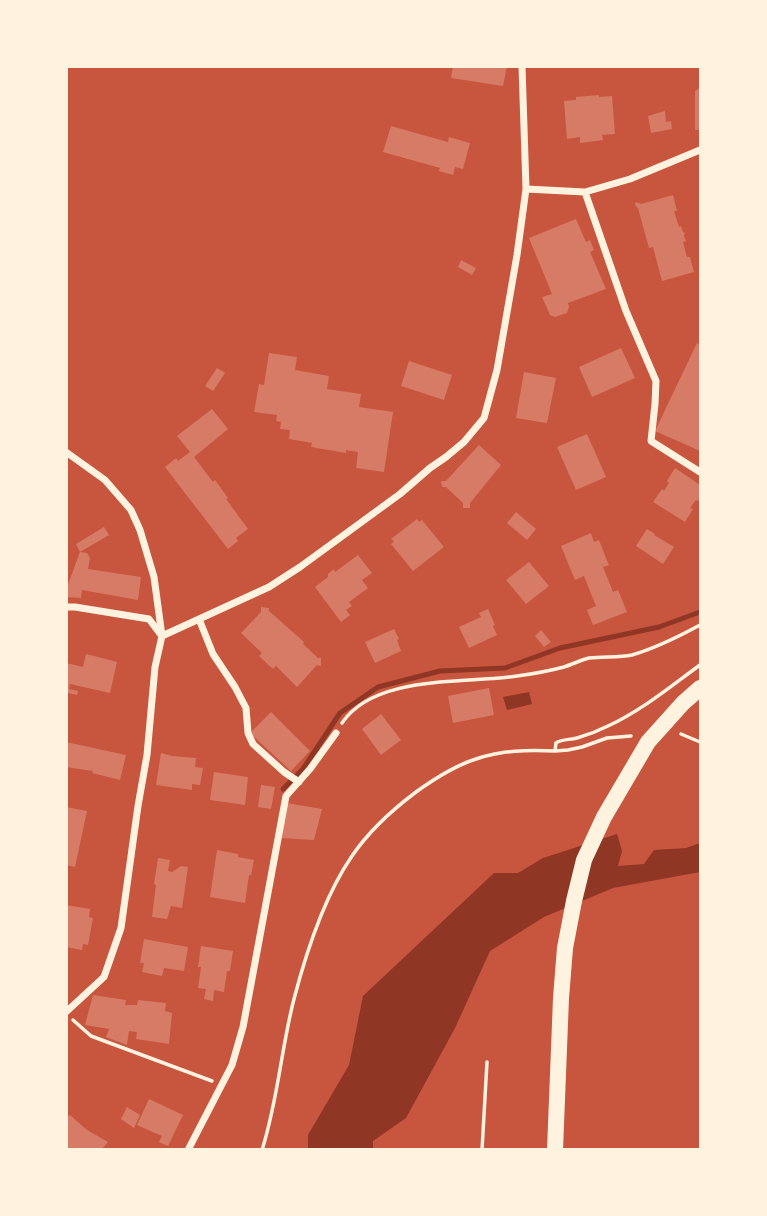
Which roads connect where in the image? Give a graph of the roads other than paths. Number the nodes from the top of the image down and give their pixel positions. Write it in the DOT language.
graph roads {
  1 [pos="522,66"];
  2 [pos="701,150"];
  3 [pos="526,189"];
  4 [pos="585,192"];
  5 [pos="66,452"];
  6 [pos="701,472"];
  7 [pos="66,607"];
  8 [pos="199,619"];
  9 [pos="162,636"];
  10 [pos="701,688"];
  11 [pos="336,733"];
  12 [pos="299,782"];
  13 [pos="66,1013"];
  14 [pos="188,1150"];
  15 [pos="555,1150"];
  1 -- 3 [label="street"];
  2 -- 4 [label="street"];
  3 -- 4 [label="street"];
  3 -- 8 [label="street"];
  4 -- 6 [label="street"];
  5 -- 9 [label="street"];
  7 -- 9 [label="street"];
  8 -- 9 [label="street"];
  8 -- 12 [label="street"];
  9 -- 13 [label="street"];
  10 -- 15 [label="main road"];
  11 -- 12 [label="street"];
  12 -- 14 [label="street"];
}
